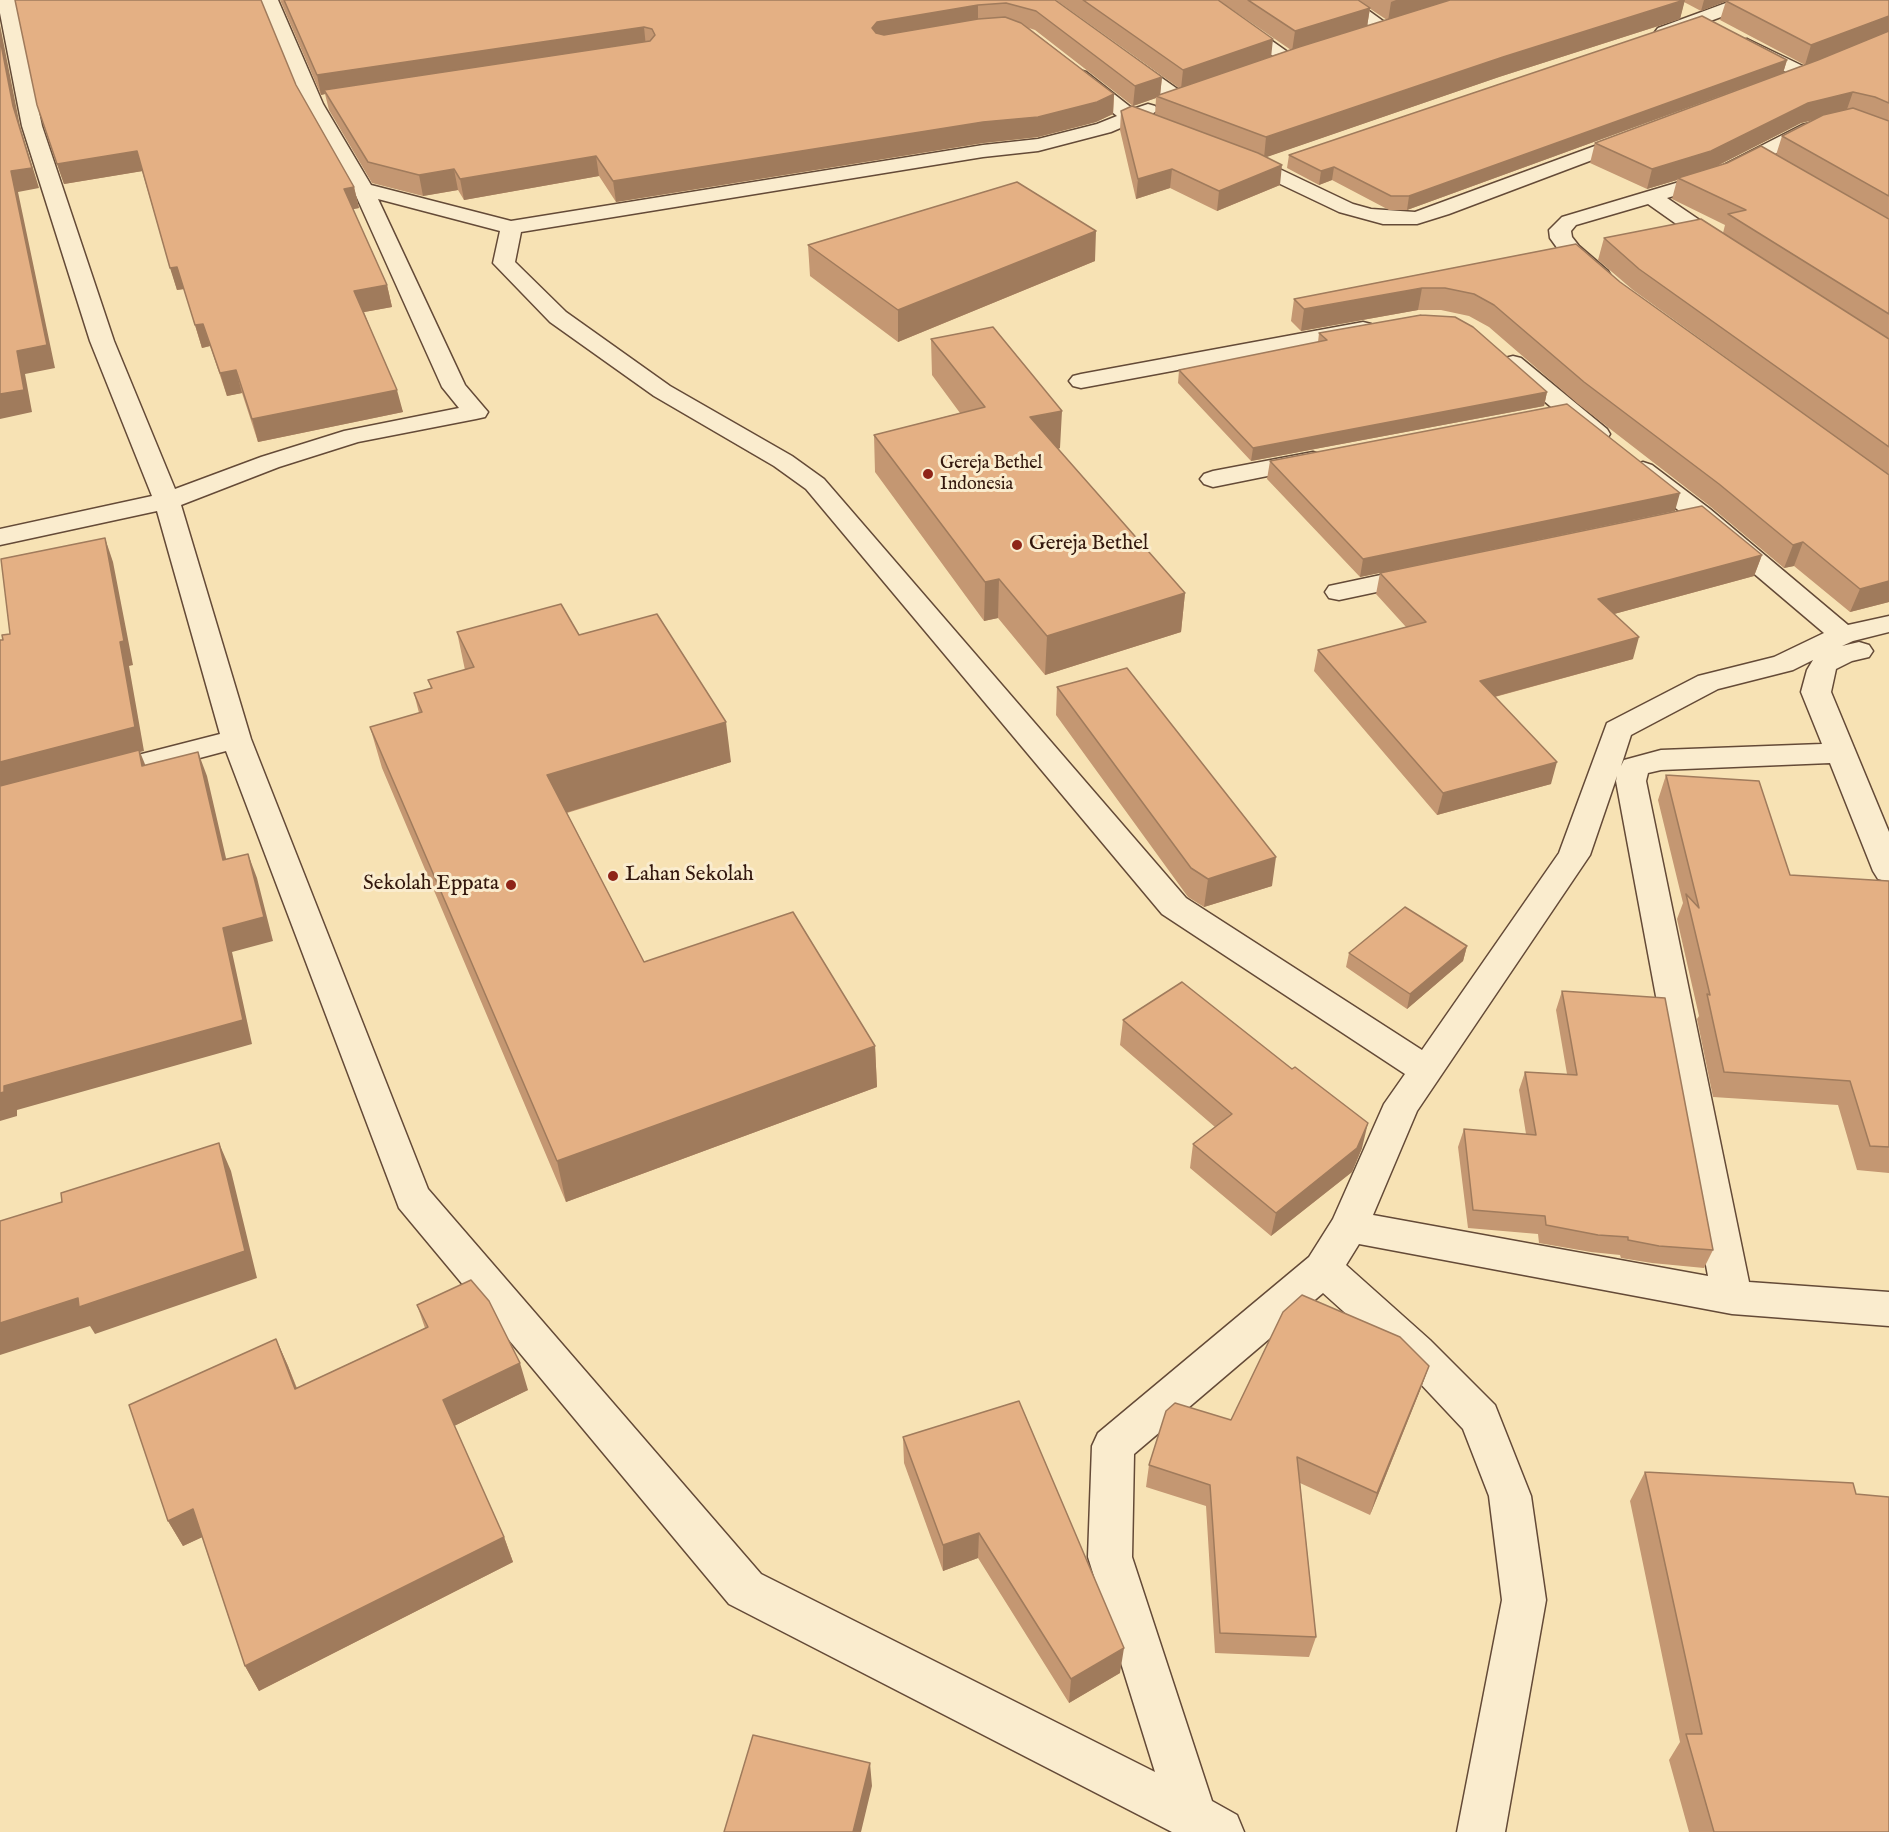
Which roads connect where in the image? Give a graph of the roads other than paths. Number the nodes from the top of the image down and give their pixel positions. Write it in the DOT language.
graph roads {
  1 [pos="6,0"];
  2 [pos="269,0"];
  3 [pos="1203,0"];
  4 [pos="1342,0"];
  5 [pos="1750,0"];
  6 [pos="1682,10"];
  7 [pos="1700,20"];
  8 [pos="1406,23"];
  9 [pos="1385,30"];
  10 [pos="1364,36"];
  11 [pos="1644,38"];
  12 [pos="1115,53"];
  13 [pos="1311,53"];
  14 [pos="1290,60"];
  15 [pos="1065,65"];
  16 [pos="1825,65"];
  17 [pos="1268,68"];
  18 [pos="1804,74"];
  19 [pos="1782,82"];
  20 [pos="1201,91"];
  21 [pos="1179,99"];
  22 [pos="336,100"];
  23 [pos="313,104"];
  24 [pos="1130,116"];
  25 [pos="1650,132"];
  26 [pos="1889,136"];
  27 [pos="1186,137"];
  28 [pos="1220,150"];
  29 [pos="1755,156"];
  30 [pos="1287,159"];
  31 [pos="1264,167"];
  32 [pos="1782,170"];
  33 [pos="363,189"];
  34 [pos="1652,197"];
  35 [pos="511,227"];
  36 [pos="1741,259"];
  37 [pos="1615,289"];
  38 [pos="1383,325"];
  39 [pos="1497,349"];
  40 [pos="1081,381"];
  41 [pos="1339,455"];
  42 [pos="1213,479"];
  43 [pos="167,501"];
  44 [pos="1701,515"];
  45 [pos="1666,522"];
  46 [pos="0,537"];
  47 [pos="1444,569"];
  48 [pos="1339,592"];
  49 [pos="1889,624"];
  50 [pos="1843,635"];
  51 [pos="1889,645"];
  52 [pos="236,739"];
  53 [pos="1841,753"];
  54 [pos="79,780"];
  55 [pos="1889,871"];
  56 [pos="1427,1071"];
  57 [pos="1349,1226"];
  58 [pos="1323,1269"];
  59 [pos="1732,1297"];
  60 [pos="1889,1309"];
  61 [pos="1206,1824"];
  62 [pos="1480,1832"];
  1 -- 43 [label="street"];
  2 -- 23 [label="street"];
  3 -- 14 [label="street"];
  4 -- 9 [label="street"];
  5 -- 7 [label="street"];
  6 -- 7 [label="street"];
  7 -- 11 [label="street"];
  7 -- 18 [label="street"];
  8 -- 9 [label="street"];
  9 -- 10 [label="street"];
  12 -- 21 [label="street"];
  13 -- 14 [label="street"];
  14 -- 17 [label="street"];
  15 -- 24 [label="street"];
  16 -- 18 [label="street"];
  18 -- 19 [label="street"];
  20 -- 21 [label="street"];
  21 -- 24 [label="street"];
  22 -- 23 [label="street"];
  23 -- 33 [label="street"];
  24 -- 27 [label="street"];
  24 -- 35 [label="street"];
  25 -- 31 [label="street"];
  26 -- 29 [label="street"];
  28 -- 31 [label="street"];
  29 -- 32 [label="street"];
  29 -- 34 [label="street"];
  30 -- 31 [label="street"];
  33 -- 35 [label="street"];
  33 -- 43 [label="street"];
  34 -- 36 [label="street"];
  34 -- 37 [label="street"];
  35 -- 56 [label="street"];
  38 -- 40 [label="street"];
  39 -- 44 [label="street"];
  41 -- 42 [label="street"];
  43 -- 46 [label="street"];
  43 -- 52 [label="street"];
  44 -- 45 [label="street"];
  44 -- 50 [label="street"];
  47 -- 48 [label="street"];
  49 -- 50 [label="street"];
  50 -- 56 [label="street"];
  51 -- 53 [label="street"];
  52 -- 54 [label="street"];
  52 -- 61 [label="street"];
  53 -- 55 [label="street"];
  53 -- 59 [label="street"];
  56 -- 57 [label="street"];
  57 -- 58 [label="street"];
  57 -- 59 [label="street"];
  58 -- 61 [label="street"];
  58 -- 62 [label="street"];
  59 -- 60 [label="street"];
}
